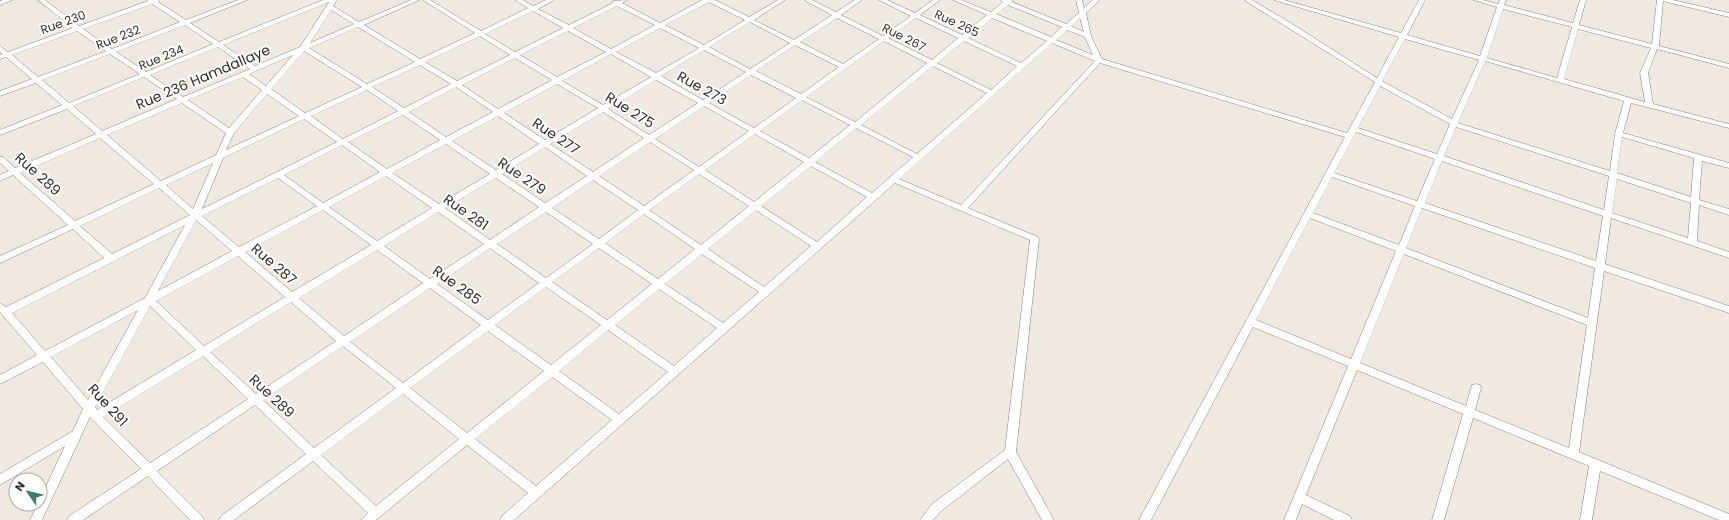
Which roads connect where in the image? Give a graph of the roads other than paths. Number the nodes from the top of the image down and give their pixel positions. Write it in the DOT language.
graph roads {
  1 [pos="9,0"];
  2 [pos="41,0"];
  3 [pos="154,0"];
  4 [pos="244,0"];
  5 [pos="334,0"];
  6 [pos="416,0"];
  7 [pos="426,0"];
  8 [pos="518,0"];
  9 [pos="551,0"];
  10 [pos="709,0"];
  11 [pos="782,0"];
  12 [pos="807,0"];
  13 [pos="859,0"];
  14 [pos="882,0"];
  15 [pos="937,0"];
  16 [pos="956,0"];
  17 [pos="1079,0"];
  18 [pos="1097,0"];
  19 [pos="1247,0"];
  20 [pos="1277,0"];
  21 [pos="1422,0"];
  22 [pos="1476,0"];
  23 [pos="1582,0"];
  24 [pos="1660,0"];
  25 [pos="1665,0"];
  26 [pos="618,1"];
  27 [pos="1007,1"];
  28 [pos="0,3"];
  29 [pos="329,3"];
  30 [pos="1501,3"];
  31 [pos="533,8"];
  32 [pos="1083,12"];
  33 [pos="836,15"];
  34 [pos="1729,15"];
  35 [pos="915,16"];
  36 [pos="991,16"];
  37 [pos="749,20"];
  38 [pos="185,23"];
  39 [pos="360,24"];
  40 [pos="661,25"];
  41 [pos="1576,26"];
  42 [pos="1066,27"];
  43 [pos="78,28"];
  44 [pos="568,28"];
  45 [pos="480,33"];
  46 [pos="1403,35"];
  47 [pos="1088,36"];
  48 [pos="883,38"];
  49 [pos="963,38"];
  50 [pos="1051,40"];
  51 [pos="795,42"];
  52 [pos="219,45"];
  53 [pos="704,47"];
  54 [pos="1655,47"];
  55 [pos="0,48"];
  56 [pos="303,48"];
  57 [pos="111,51"];
  58 [pos="611,52"];
  59 [pos="515,55"];
  60 [pos="4,56"];
  61 [pos="1483,58"];
  62 [pos="1099,60"];
  63 [pos="420,62"];
  64 [pos="932,63"];
  65 [pos="1022,66"];
  66 [pos="1729,66"];
  67 [pos="844,67"];
  68 [pos="255,69"];
  69 [pos="751,71"];
  70 [pos="146,74"];
  71 [pos="244,74"];
  72 [pos="655,76"];
  73 [pos="37,80"];
  74 [pos="558,80"];
  75 [pos="1560,80"];
  76 [pos="1379,82"];
  77 [pos="456,84"];
  78 [pos="367,86"];
  79 [pos="266,89"];
  80 [pos="992,93"];
  81 [pos="0,94"];
  82 [pos="802,97"];
  83 [pos="183,100"];
  84 [pos="1628,100"];
  85 [pos="702,103"];
  86 [pos="1649,105"];
  87 [pos="69,106"];
  88 [pos="602,108"];
  89 [pos="403,111"];
  90 [pos="498,112"];
  91 [pos="304,116"];
  92 [pos="856,124"];
  93 [pos="1455,124"];
  94 [pos="1729,126"];
  95 [pos="230,132"];
  96 [pos="753,132"];
  97 [pos="0,133"];
  98 [pos="1352,133"];
  99 [pos="1619,134"];
  100 [pos="102,135"];
  101 [pos="649,138"];
  102 [pos="446,140"];
  103 [pos="341,142"];
  104 [pos="544,143"];
  105 [pos="220,155"];
  106 [pos="918,157"];
  107 [pos="0,158"];
  108 [pos="1439,158"];
  109 [pos="1698,158"];
  110 [pos="809,162"];
  111 [pos="1729,166"];
  112 [pos="699,170"];
  113 [pos="15,172"];
  114 [pos="385,173"];
  115 [pos="495,173"];
  116 [pos="278,174"];
  117 [pos="1330,174"];
  118 [pos="1613,174"];
  119 [pos="592,176"];
  120 [pos="0,178"];
  121 [pos="893,180"];
  122 [pos="160,185"];
  123 [pos="872,197"];
  124 [pos="1695,201"];
  125 [pos="1420,204"];
  126 [pos="324,206"];
  127 [pos="755,206"];
  128 [pos="545,207"];
  129 [pos="437,208"];
  130 [pos="962,209"];
  131 [pos="644,210"];
  132 [pos="1729,212"];
  133 [pos="1308,214"];
  134 [pos="1608,215"];
  135 [pos="195,216"];
  136 [pos="73,225"];
  137 [pos="1692,243"];
  138 [pos="488,244"];
  139 [pos="599,244"];
  140 [pos="377,245"];
  141 [pos="817,246"];
  142 [pos="702,249"];
  143 [pos="1401,250"];
  144 [pos="238,252"];
  145 [pos="1729,255"];
  146 [pos="110,258"];
  147 [pos="0,260"];
  148 [pos="1600,265"];
  149 [pos="430,283"];
  150 [pos="545,284"];
  151 [pos="659,284"];
  152 [pos="765,292"];
  153 [pos="291,297"];
  154 [pos="149,300"];
  155 [pos="3,309"];
  156 [pos="1729,310"];
  157 [pos="1251,322"];
  158 [pos="1592,322"];
  159 [pos="488,325"];
  160 [pos="606,326"];
  161 [pos="724,328"];
  162 [pos="343,341"];
  163 [pos="202,351"];
  164 [pos="44,356"];
  165 [pos="1354,364"];
  166 [pos="552,370"];
  167 [pos="674,371"];
  168 [pos="0,380"];
  169 [pos="403,388"];
  170 [pos="1476,388"];
  171 [pos="254,400"];
  172 [pos="93,412"];
  173 [pos="1469,412"];
  174 [pos="619,420"];
  175 [pos="76,434"];
  176 [pos="467,439"];
  177 [pos="1010,452"];
  178 [pos="313,454"];
  179 [pos="1573,455"];
  180 [pos="1595,464"];
  181 [pos="148,470"];
  182 [pos="0,480"];
  183 [pos="536,493"];
  184 [pos="1299,497"];
  185 [pos="370,518"];
  186 [pos="1725,518"];
  187 [pos="36,520"];
  188 [pos="73,520"];
  189 [pos="198,520"];
  190 [pos="225,520"];
  191 [pos="506,520"];
  192 [pos="926,520"];
  193 [pos="1048,520"];
  194 [pos="1145,520"];
  195 [pos="1290,520"];
  196 [pos="1346,520"];
  197 [pos="1438,520"];
  198 [pos="1586,520"];
  1 -- 28 [label="street"];
  2 -- 43 [label="street"];
  3 -- 38 [label="street"];
  3 -- 43 [label="street, Rue 230"];
  4 -- 38 [label="street, Rue 232"];
  5 -- 29 [label="street"];
  6 -- 39 [label="street, Rue 236 Hamdallaye"];
  7 -- 45 [label="street, Rue 275"];
  8 -- 31 [label="street, Rue 273"];
  9 -- 31 [label="street"];
  10 -- 37 [label="street"];
  10 -- 40 [label="street"];
  11 -- 37 [label="street"];
  12 -- 33 [label="street, Rue 267"];
  13 -- 33 [label="street"];
  14 -- 35 [label="street, Rue 265"];
  15 -- 35 [label="street"];
  16 -- 36 [label="street"];
  17 -- 32 [label="street"];
  18 -- 32 [label="street"];
  19 -- 76 [label="street"];
  20 -- 46 [label="street"];
  21 -- 46 [label="street"];
  22 -- 30 [label="street"];
  23 -- 41 [label="street"];
  24 -- 54 [label="street"];
  25 -- 34 [label="street"];
  26 -- 40 [label="street"];
  26 -- 44 [label="street"];
  27 -- 36 [label="street"];
  27 -- 42 [label="street"];
  29 -- 39 [label="street, Rue 277"];
  29 -- 52 [label="street, Rue 234"];
  29 -- 56 [label="street"];
  30 -- 41 [label="street"];
  30 -- 61 [label="street"];
  31 -- 44 [label="street, Rue 273"];
  31 -- 45 [label="street"];
  32 -- 42 [label="street"];
  32 -- 47 [label="street"];
  33 -- 48 [label="street, Rue 267"];
  33 -- 51 [label="street"];
  35 -- 48 [label="street"];
  35 -- 49 [label="street, Rue 265"];
  36 -- 49 [label="street"];
  36 -- 50 [label="street"];
  37 -- 51 [label="street"];
  37 -- 53 [label="street"];
  38 -- 52 [label="street"];
  38 -- 57 [label="street, Rue 232"];
  39 -- 56 [label="street, Rue 236 Hamdallaye"];
  39 -- 63 [label="street, Rue 277"];
  40 -- 53 [label="street"];
  40 -- 58 [label="street"];
  41 -- 54 [label="street"];
  41 -- 75 [label="street"];
  42 -- 47 [label="street"];
  42 -- 50 [label="street"];
  43 -- 57 [label="street"];
  43 -- 60 [label="street, Rue 230"];
  44 -- 58 [label="street, Rue 273"];
  44 -- 59 [label="street"];
  45 -- 59 [label="street, Rue 275"];
  45 -- 63 [label="street"];
  46 -- 61 [label="street"];
  46 -- 76 [label="street"];
  47 -- 62 [label="street"];
  48 -- 64 [label="street, Rue 267"];
  48 -- 67 [label="street"];
  49 -- 64 [label="street"];
  49 -- 65 [label="street, Rue 265"];
  50 -- 62 [label="street"];
  50 -- 65 [label="street"];
  51 -- 67 [label="street"];
  51 -- 69 [label="street"];
  52 -- 68 [label="street"];
  52 -- 70 [label="street, Rue 234"];
  53 -- 69 [label="street"];
  53 -- 72 [label="street"];
  54 -- 66 [label="street"];
  54 -- 86 [label="street"];
  55 -- 60 [label="street, Rue 287"];
  56 -- 68 [label="street, Rue 236 Hamdallaye"];
  56 -- 78 [label="street, Rue 279"];
  56 -- 79 [label="street"];
  57 -- 70 [label="street"];
  57 -- 73 [label="street, Rue 232"];
  58 -- 72 [label="street, Rue 273"];
  58 -- 74 [label="street"];
  59 -- 74 [label="street, Rue 275"];
  59 -- 77 [label="street"];
  60 -- 73 [label="street, Rue 287"];
  61 -- 75 [label="street"];
  61 -- 93 [label="street"];
  62 -- 98 [label="street"];
  62 -- 130 [label="street"];
  63 -- 77 [label="street, Rue 277"];
  63 -- 78 [label="street"];
  64 -- 80 [label="street, Rue 267"];
  64 -- 92 [label="street"];
  65 -- 80 [label="street"];
  67 -- 82 [label="street"];
  68 -- 71 [label="street, Rue 236 Hamdallaye"];
  69 -- 82 [label="street"];
  69 -- 85 [label="street"];
  70 -- 83 [label="street"];
  70 -- 87 [label="street, Rue 234"];
  71 -- 79 [label="street, Rue 281"];
  71 -- 83 [label="street, Rue 236 Hamdallaye"];
  72 -- 85 [label="street, Rue 273"];
  72 -- 88 [label="street"];
  73 -- 81 [label="street, Rue 232"];
  73 -- 87 [label="street, Rue 287"];
  74 -- 88 [label="street, Rue 275"];
  74 -- 90 [label="street"];
  75 -- 84 [label="street"];
  76 -- 93 [label="street"];
  76 -- 98 [label="street"];
  77 -- 89 [label="street"];
  77 -- 90 [label="street, Rue 277"];
  78 -- 89 [label="street, Rue 279"];
  78 -- 91 [label="street"];
  79 -- 91 [label="street, Rue 281"];
  79 -- 95 [label="street"];
  80 -- 106 [label="street"];
  82 -- 92 [label="street"];
  82 -- 96 [label="street"];
  83 -- 95 [label="street"];
  83 -- 100 [label="street, Rue 236 Hamdallaye"];
  84 -- 86 [label="street"];
  84 -- 99 [label="street"];
  85 -- 96 [label="street, Rue 273"];
  85 -- 101 [label="street"];
  86 -- 94 [label="street"];
  87 -- 97 [label="street, Rue 234"];
  87 -- 100 [label="street, Rue 287"];
  88 -- 101 [label="street, Rue 275"];
  88 -- 104 [label="street"];
  89 -- 102 [label="street, Rue 279"];
  89 -- 103 [label="street"];
  90 -- 102 [label="street"];
  90 -- 104 [label="street, Rue 277"];
  91 -- 103 [label="street, Rue 281"];
  91 -- 105 [label="street"];
  92 -- 106 [label="street"];
  92 -- 110 [label="street"];
  93 -- 108 [label="street"];
  93 -- 118 [label="street"];
  95 -- 105 [label="street"];
  96 -- 110 [label="street, Rue 273"];
  96 -- 112 [label="street"];
  98 -- 108 [label="street"];
  98 -- 117 [label="street"];
  99 -- 109 [label="street"];
  99 -- 118 [label="street"];
  100 -- 113 [label="street, Rue 236 Hamdallaye"];
  100 -- 122 [label="street, Rue 287"];
  101 -- 112 [label="street, Rue 275"];
  101 -- 119 [label="street"];
  102 -- 114 [label="street"];
  102 -- 115 [label="street, Rue 279"];
  103 -- 114 [label="street, Rue 281"];
  103 -- 116 [label="street"];
  104 -- 115 [label="street"];
  104 -- 119 [label="street, Rue 277"];
  105 -- 122 [label="street"];
  105 -- 135 [label="street"];
  106 -- 121 [label="street"];
  107 -- 113 [label="street, Rue 289"];
  108 -- 125 [label="street"];
  108 -- 134 [label="street"];
  109 -- 111 [label="street"];
  109 -- 124 [label="street"];
  110 -- 123 [label="street, Rue 273"];
  110 -- 127 [label="street"];
  112 -- 127 [label="street, Rue 275"];
  112 -- 131 [label="street"];
  113 -- 120 [label="street, Rue 236 Hamdallaye"];
  113 -- 136 [label="street, Rue 289"];
  114 -- 126 [label="street"];
  114 -- 129 [label="street, Rue 281"];
  115 -- 128 [label="street, Rue 279"];
  115 -- 129 [label="street"];
  116 -- 126 [label="street, Rue 285"];
  116 -- 135 [label="street"];
  117 -- 125 [label="street"];
  117 -- 133 [label="street"];
  118 -- 124 [label="street"];
  118 -- 134 [label="street"];
  119 -- 128 [label="street"];
  119 -- 131 [label="street, Rue 277"];
  121 -- 123 [label="street"];
  121 -- 130 [label="street"];
  122 -- 135 [label="street, Rue 287"];
  122 -- 136 [label="street"];
  123 -- 141 [label="street"];
  124 -- 132 [label="street"];
  124 -- 137 [label="street"];
  125 -- 143 [label="street"];
  125 -- 148 [label="street"];
  126 -- 140 [label="street, Rue 285"];
  126 -- 144 [label="street"];
  127 -- 141 [label="street, Rue 275"];
  127 -- 142 [label="street"];
  128 -- 138 [label="street"];
  128 -- 139 [label="street, Rue 279"];
  129 -- 138 [label="street, Rue 281"];
  129 -- 140 [label="street"];
  130 -- 177 [label="street"];
  131 -- 139 [label="street"];
  131 -- 142 [label="street, Rue 277"];
  133 -- 143 [label="street"];
  133 -- 157 [label="street"];
  134 -- 137 [label="street"];
  134 -- 148 [label="street"];
  135 -- 144 [label="street, Rue 287"];
  135 -- 146 [label="street"];
  135 -- 154 [label="street"];
  136 -- 146 [label="street, Rue 289"];
  136 -- 147 [label="street"];
  137 -- 145 [label="street"];
  138 -- 149 [label="street"];
  138 -- 150 [label="street, Rue 281"];
  139 -- 150 [label="street"];
  139 -- 151 [label="street, Rue 279"];
  140 -- 149 [label="street, Rue 285"];
  140 -- 153 [label="street"];
  141 -- 152 [label="street"];
  142 -- 151 [label="street"];
  142 -- 152 [label="street, Rue 277"];
  143 -- 158 [label="street"];
  143 -- 165 [label="street"];
  144 -- 153 [label="street, Rue 287"];
  144 -- 154 [label="street"];
  146 -- 155 [label="street"];
  148 -- 156 [label="street"];
  148 -- 158 [label="street"];
  149 -- 159 [label="street, Rue 285"];
  149 -- 162 [label="street"];
  150 -- 159 [label="street"];
  150 -- 160 [label="street, Rue 281"];
  151 -- 160 [label="street"];
  151 -- 161 [label="street, Rue 279"];
  152 -- 161 [label="street"];
  153 -- 162 [label="street, Rue 287"];
  153 -- 163 [label="street"];
  154 -- 163 [label="street, Rue 289"];
  154 -- 164 [label="street"];
  154 -- 172 [label="street"];
  155 -- 164 [label="street, Rue 291"];
  157 -- 165 [label="street"];
  157 -- 194 [label="street"];
  158 -- 179 [label="street"];
  159 -- 166 [label="street, Rue 285"];
  159 -- 169 [label="street"];
  160 -- 166 [label="street"];
  160 -- 167 [label="street, Rue 281"];
  161 -- 167 [label="street"];
  162 -- 169 [label="street, Rue 287"];
  162 -- 171 [label="street"];
  163 -- 171 [label="street, Rue 289"];
  163 -- 172 [label="street"];
  164 -- 168 [label="street"];
  164 -- 172 [label="street, Rue 291"];
  165 -- 173 [label="street"];
  165 -- 184 [label="street"];
  166 -- 174 [label="street, Rue 285"];
  166 -- 176 [label="street"];
  167 -- 174 [label="street"];
  169 -- 176 [label="street, Rue 287"];
  169 -- 178 [label="street"];
  170 -- 173 [label="street"];
  171 -- 178 [label="street, Rue 289"];
  171 -- 181 [label="street"];
  172 -- 175 [label="street"];
  172 -- 181 [label="street, Rue 291"];
  173 -- 179 [label="street"];
  173 -- 197 [label="street"];
  174 -- 183 [label="street"];
  175 -- 182 [label="street"];
  175 -- 187 [label="street"];
  176 -- 183 [label="street, Rue 287"];
  176 -- 185 [label="street"];
  177 -- 192 [label="street"];
  177 -- 193 [label="street"];
  178 -- 185 [label="street, Rue 289"];
  178 -- 190 [label="street"];
  179 -- 180 [label="street"];
  180 -- 186 [label="street"];
  180 -- 198 [label="street"];
  181 -- 188 [label="street"];
  181 -- 189 [label="street, Rue 291"];
  183 -- 191 [label="street"];
  184 -- 195 [label="street"];
  184 -- 196 [label="street"];
}
